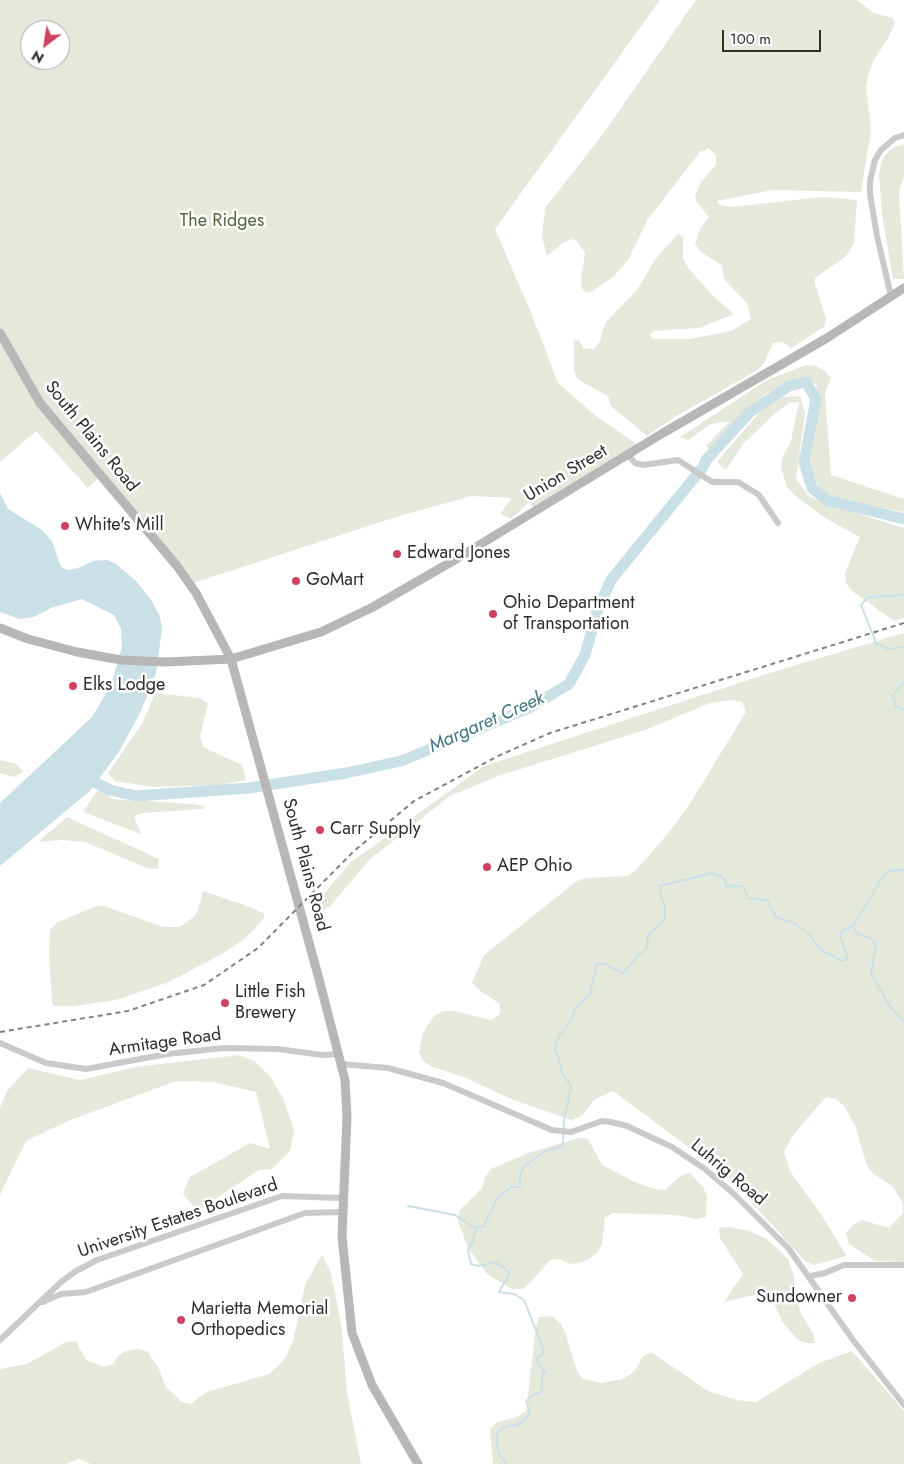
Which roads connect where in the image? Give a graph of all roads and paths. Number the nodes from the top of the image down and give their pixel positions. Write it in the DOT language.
graph roads {
  1 [pos="902,135"];
  2 [pos="904,288"];
  3 [pos="891,296"];
  4 [pos="0,333"];
  5 [pos="629,456"];
  6 [pos="778,523"];
  7 [pos="0,628"];
  8 [pos="231,659"];
  9 [pos="0,1043"];
  10 [pos="340,1059"];
  11 [pos="342,1198"];
  12 [pos="342,1212"];
  13 [pos="904,1265"];
  14 [pos="810,1276"];
  15 [pos="37,1305"];
  16 [pos="0,1340"];
  17 [pos="904,1405"];
  18 [pos="418,1464"];
  1 -- 3 [label="street"];
  2 -- 3 [label="main road, Union Street"];
  3 -- 5 [label="main road, Union Street"];
  4 -- 8 [label="main road, South Plains Road"];
  5 -- 6 [label="street"];
  5 -- 8 [label="main road, Union Street"];
  7 -- 8 [label="main road, Union Street"];
  8 -- 10 [label="main road, South Plains Road"];
  9 -- 10 [label="street, Armitage Road"];
  10 -- 11 [label="main road, South Plains Road"];
  10 -- 14 [label="street, Luhrig Road"];
  11 -- 12 [label="main road, South Plains Road"];
  11 -- 15 [label="street, University Estates Boulevard"];
  12 -- 15 [label="street, University Estates Boulevard"];
  12 -- 18 [label="main road, South Plains Road"];
  13 -- 14 [label="street"];
  14 -- 17 [label="street, Luhrig Road"];
  15 -- 16 [label="street, University Estates Boulevard"];
}
